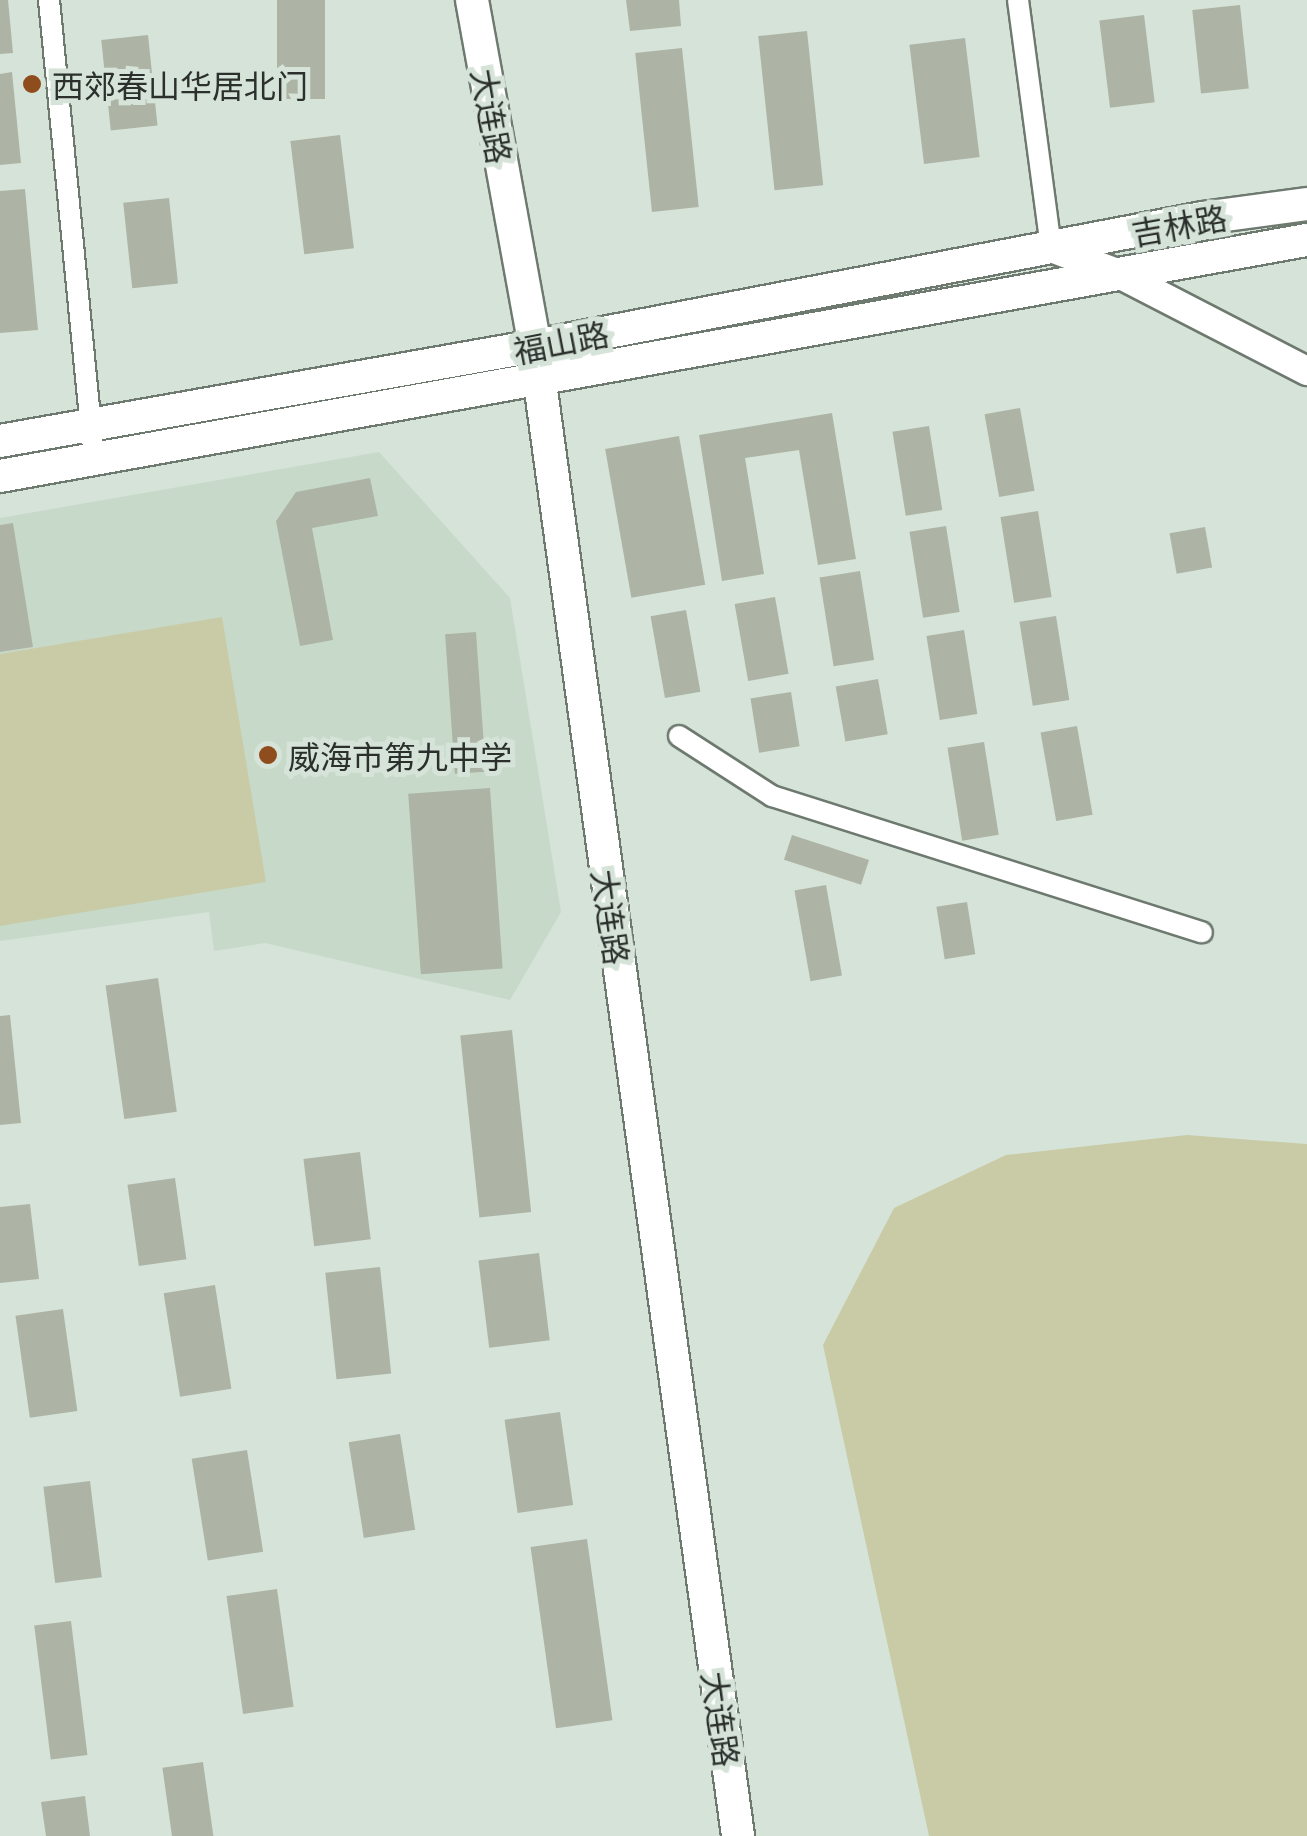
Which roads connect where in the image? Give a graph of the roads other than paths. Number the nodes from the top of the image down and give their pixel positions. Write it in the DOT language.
graph roads {
  1 [pos="48,0"];
  2 [pos="472,0"];
  3 [pos="1018,0"];
  4 [pos="1307,204"];
  5 [pos="1307,240"];
  6 [pos="1052,248"];
  7 [pos="1117,273"];
  8 [pos="535,346"];
  9 [pos="1307,371"];
  10 [pos="539,381"];
  11 [pos="92,427"];
  12 [pos="0,441"];
  13 [pos="94,462"];
  14 [pos="0,476"];
  15 [pos="679,736"];
  16 [pos="1202,932"];
  17 [pos="738,1836"];
  1 -- 11 [label="street"];
  2 -- 8 [label="main road, 大连路"];
  3 -- 6 [label="street"];
  4 -- 6 [label="main road, 吉林路"];
  5 -- 7 [label="main road, 吉林路"];
  6 -- 7 [label="main road"];
  6 -- 8 [label="main road, 福山路"];
  7 -- 9 [label="main road"];
  7 -- 10 [label="main road, 福山路"];
  8 -- 10 [label="main road, 大连路"];
  8 -- 11 [label="main road, 福山路"];
  10 -- 13 [label="main road, 福山路"];
  10 -- 17 [label="main road, 大连路"];
  11 -- 12 [label="main road, 福山路"];
  11 -- 13 [label="street"];
  13 -- 14 [label="main road, 福山路"];
  15 -- 16 [label="street"];
}
